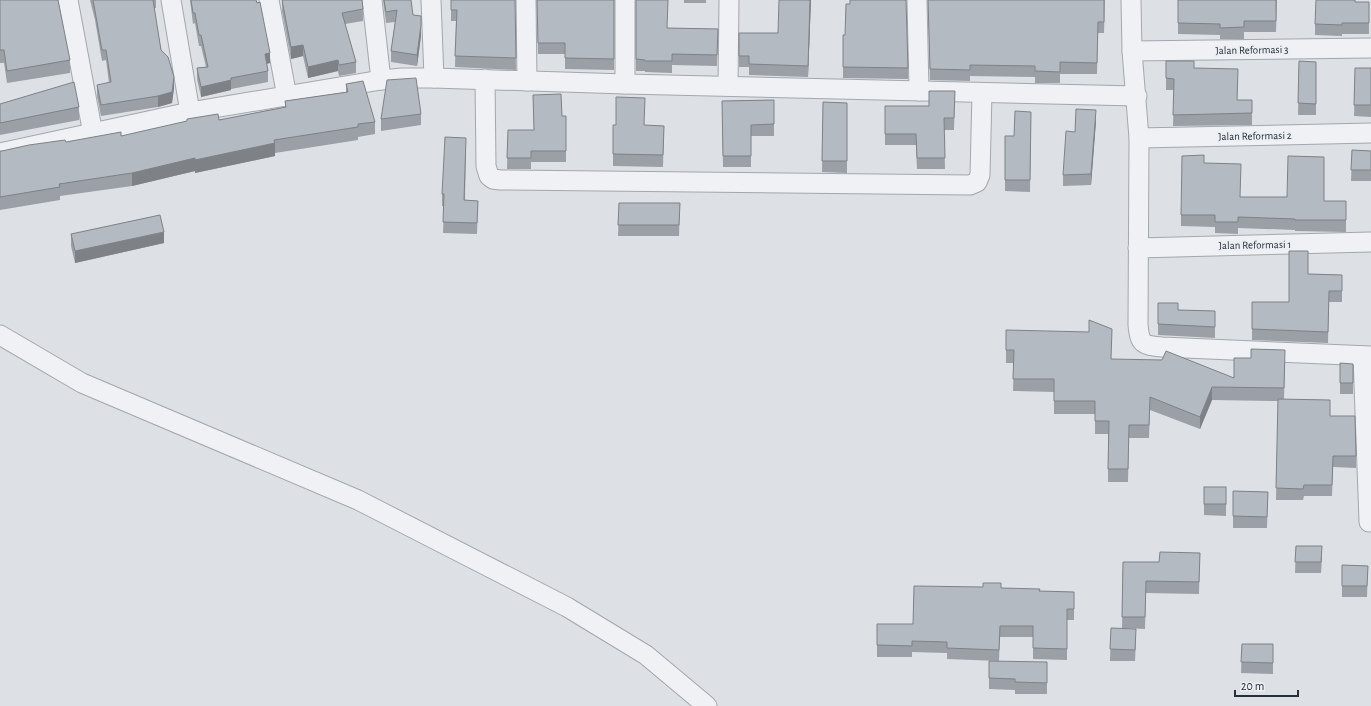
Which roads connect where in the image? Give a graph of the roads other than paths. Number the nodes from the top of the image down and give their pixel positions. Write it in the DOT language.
graph roads {
  1 [pos="68,0"];
  2 [pos="171,0"];
  3 [pos="269,0"];
  4 [pos="372,0"];
  5 [pos="431,0"];
  6 [pos="526,0"];
  7 [pos="625,0"];
  8 [pos="729,0"];
  9 [pos="917,0"];
  10 [pos="1131,0"];
  11 [pos="1371,48"];
  12 [pos="1132,51"];
  13 [pos="434,78"];
  14 [pos="485,79"];
  15 [pos="381,80"];
  16 [pos="527,81"];
  17 [pos="625,84"];
  18 [pos="728,86"];
  19 [pos="919,92"];
  20 [pos="982,93"];
  21 [pos="1137,96"];
  22 [pos="287,97"];
  23 [pos="190,112"];
  24 [pos="1371,133"];
  25 [pos="93,134"];
  26 [pos="1139,138"];
  27 [pos="0,153"];
  28 [pos="1371,242"];
  29 [pos="1138,248"];
  30 [pos="0,334"];
  31 [pos="1367,356"];
  32 [pos="1369,522"];
  33 [pos="707,706"];
  1 -- 25 [label="street"];
  2 -- 23 [label="street"];
  3 -- 22 [label="street"];
  4 -- 15 [label="street"];
  5 -- 13 [label="street"];
  6 -- 16 [label="street"];
  7 -- 17 [label="street"];
  8 -- 18 [label="street"];
  9 -- 19 [label="street"];
  10 -- 12 [label="street"];
  11 -- 12 [label="street, Jalan Reformasi 3"];
  12 -- 21 [label="street"];
  13 -- 14 [label="street"];
  13 -- 15 [label="street"];
  14 -- 16 [label="street"];
  14 -- 20 [label="street"];
  15 -- 22 [label="street"];
  16 -- 17 [label="street"];
  17 -- 18 [label="street"];
  18 -- 19 [label="street"];
  19 -- 20 [label="street"];
  20 -- 21 [label="street"];
  21 -- 26 [label="street"];
  22 -- 23 [label="street"];
  23 -- 25 [label="street"];
  24 -- 26 [label="street, Jalan Reformasi 2"];
  25 -- 27 [label="street"];
  26 -- 29 [label="street"];
  28 -- 29 [label="street, Jalan Reformasi 1"];
  29 -- 31 [label="street"];
  30 -- 33 [label="street"];
  31 -- 32 [label="street"];
}
